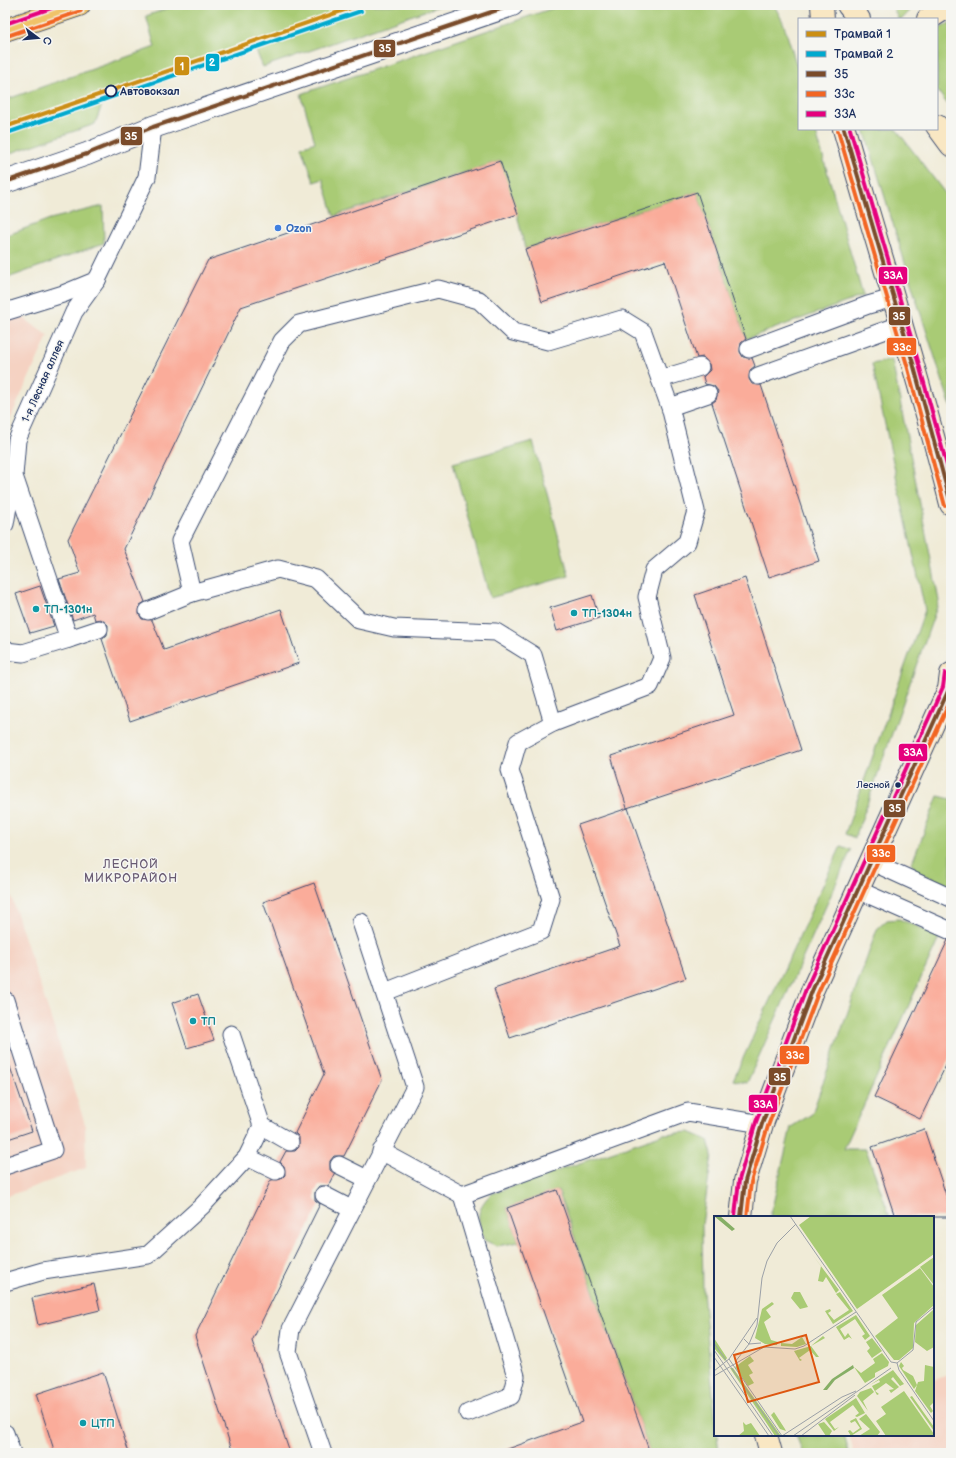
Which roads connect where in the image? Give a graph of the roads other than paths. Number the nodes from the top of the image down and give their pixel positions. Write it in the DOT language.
graph roads {
  1 [pos="79,5"];
  2 [pos="512,5"];
  3 [pos="822,5"];
  4 [pos="848,5"];
  5 [pos="951,8"];
  6 [pos="823,18"];
  7 [pos="858,18"];
  8 [pos="929,18"];
  9 [pos="5,30"];
  10 [pos="153,127"];
  11 [pos="938,127"];
  12 [pos="844,130"];
  13 [pos="951,145"];
  14 [pos="5,182"];
  15 [pos="97,280"];
  16 [pos="892,298"];
  17 [pos="5,312"];
  18 [pos="900,325"];
  19 [pos="749,349"];
  20 [pos="700,367"];
  21 [pos="758,376"];
  22 [pos="660,379"];
  23 [pos="708,394"];
  24 [pos="670,407"];
  25 [pos="14,476"];
  26 [pos="951,504"];
  27 [pos="5,524"];
  28 [pos="192,593"];
  29 [pos="148,611"];
  30 [pos="99,629"];
  31 [pos="69,639"];
  32 [pos="5,648"];
  33 [pos="950,683"];
  34 [pos="554,723"];
  35 [pos="870,861"];
  36 [pos="858,890"];
  37 [pos="951,898"];
  38 [pos="361,922"];
  39 [pos="951,931"];
  40 [pos="384,992"];
  41 [pos="5,1000"];
  42 [pos="231,1034"];
  43 [pos="762,1124"];
  44 [pos="262,1126"];
  45 [pos="290,1142"];
  46 [pos="381,1151"];
  47 [pos="247,1157"];
  48 [pos="339,1165"];
  49 [pos="5,1166"];
  50 [pos="276,1171"];
  51 [pos="367,1179"];
  52 [pos="324,1195"];
  53 [pos="462,1195"];
  54 [pos="351,1208"];
  55 [pos="741,1216"];
  56 [pos="5,1282"];
  57 [pos="468,1413"];
  58 [pos="5,1433"];
  59 [pos="766,1436"];
  60 [pos="12,1453"];
  61 [pos="323,1453"];
  62 [pos="772,1453"];
  1 -- 9 [label="main road"];
  2 -- 10 [label="street"];
  3 -- 6 [label="main road"];
  4 -- 7 [label="main road"];
  5 -- 8 [label="main road"];
  10 -- 14 [label="street"];
  10 -- 15 [label="lane, 1-я Лесная аллея"];
  11 -- 13 [label="main road"];
  12 -- 16 [label="main road"];
  15 -- 17 [label="lane"];
  15 -- 25 [label="lane, 1-я Лесная аллея"];
  16 -- 18 [label="main road"];
  16 -- 19 [label="lane"];
  18 -- 21 [label="lane"];
  18 -- 26 [label="main road"];
  20 -- 22 [label="lane"];
  22 -- 24 [label="lane"];
  22 -- 28 [label="lane"];
  23 -- 24 [label="lane"];
  24 -- 34 [label="lane"];
  25 -- 27 [label="lane"];
  25 -- 31 [label="lane, 1-я Лесная аллея"];
  28 -- 29 [label="lane"];
  28 -- 34 [label="lane"];
  30 -- 31 [label="lane"];
  31 -- 32 [label="lane"];
  33 -- 35 [label="main road"];
  34 -- 40 [label="lane"];
  35 -- 36 [label="main road"];
  35 -- 37 [label="lane"];
  36 -- 39 [label="lane"];
  36 -- 43 [label="main road"];
  38 -- 40 [label="lane"];
  40 -- 46 [label="lane"];
  41 -- 49 [label="lane"];
  42 -- 44 [label="lane"];
  43 -- 53 [label="lane"];
  43 -- 55 [label="main road"];
  44 -- 45 [label="lane"];
  44 -- 47 [label="lane"];
  46 -- 51 [label="lane"];
  46 -- 53 [label="lane"];
  47 -- 50 [label="lane"];
  47 -- 56 [label="lane"];
  48 -- 51 [label="lane"];
  51 -- 54 [label="lane"];
  52 -- 54 [label="lane"];
  53 -- 57 [label="lane"];
  54 -- 61 [label="lane"];
  58 -- 60 [label="lane"];
  59 -- 62 [label="main road"];
}
